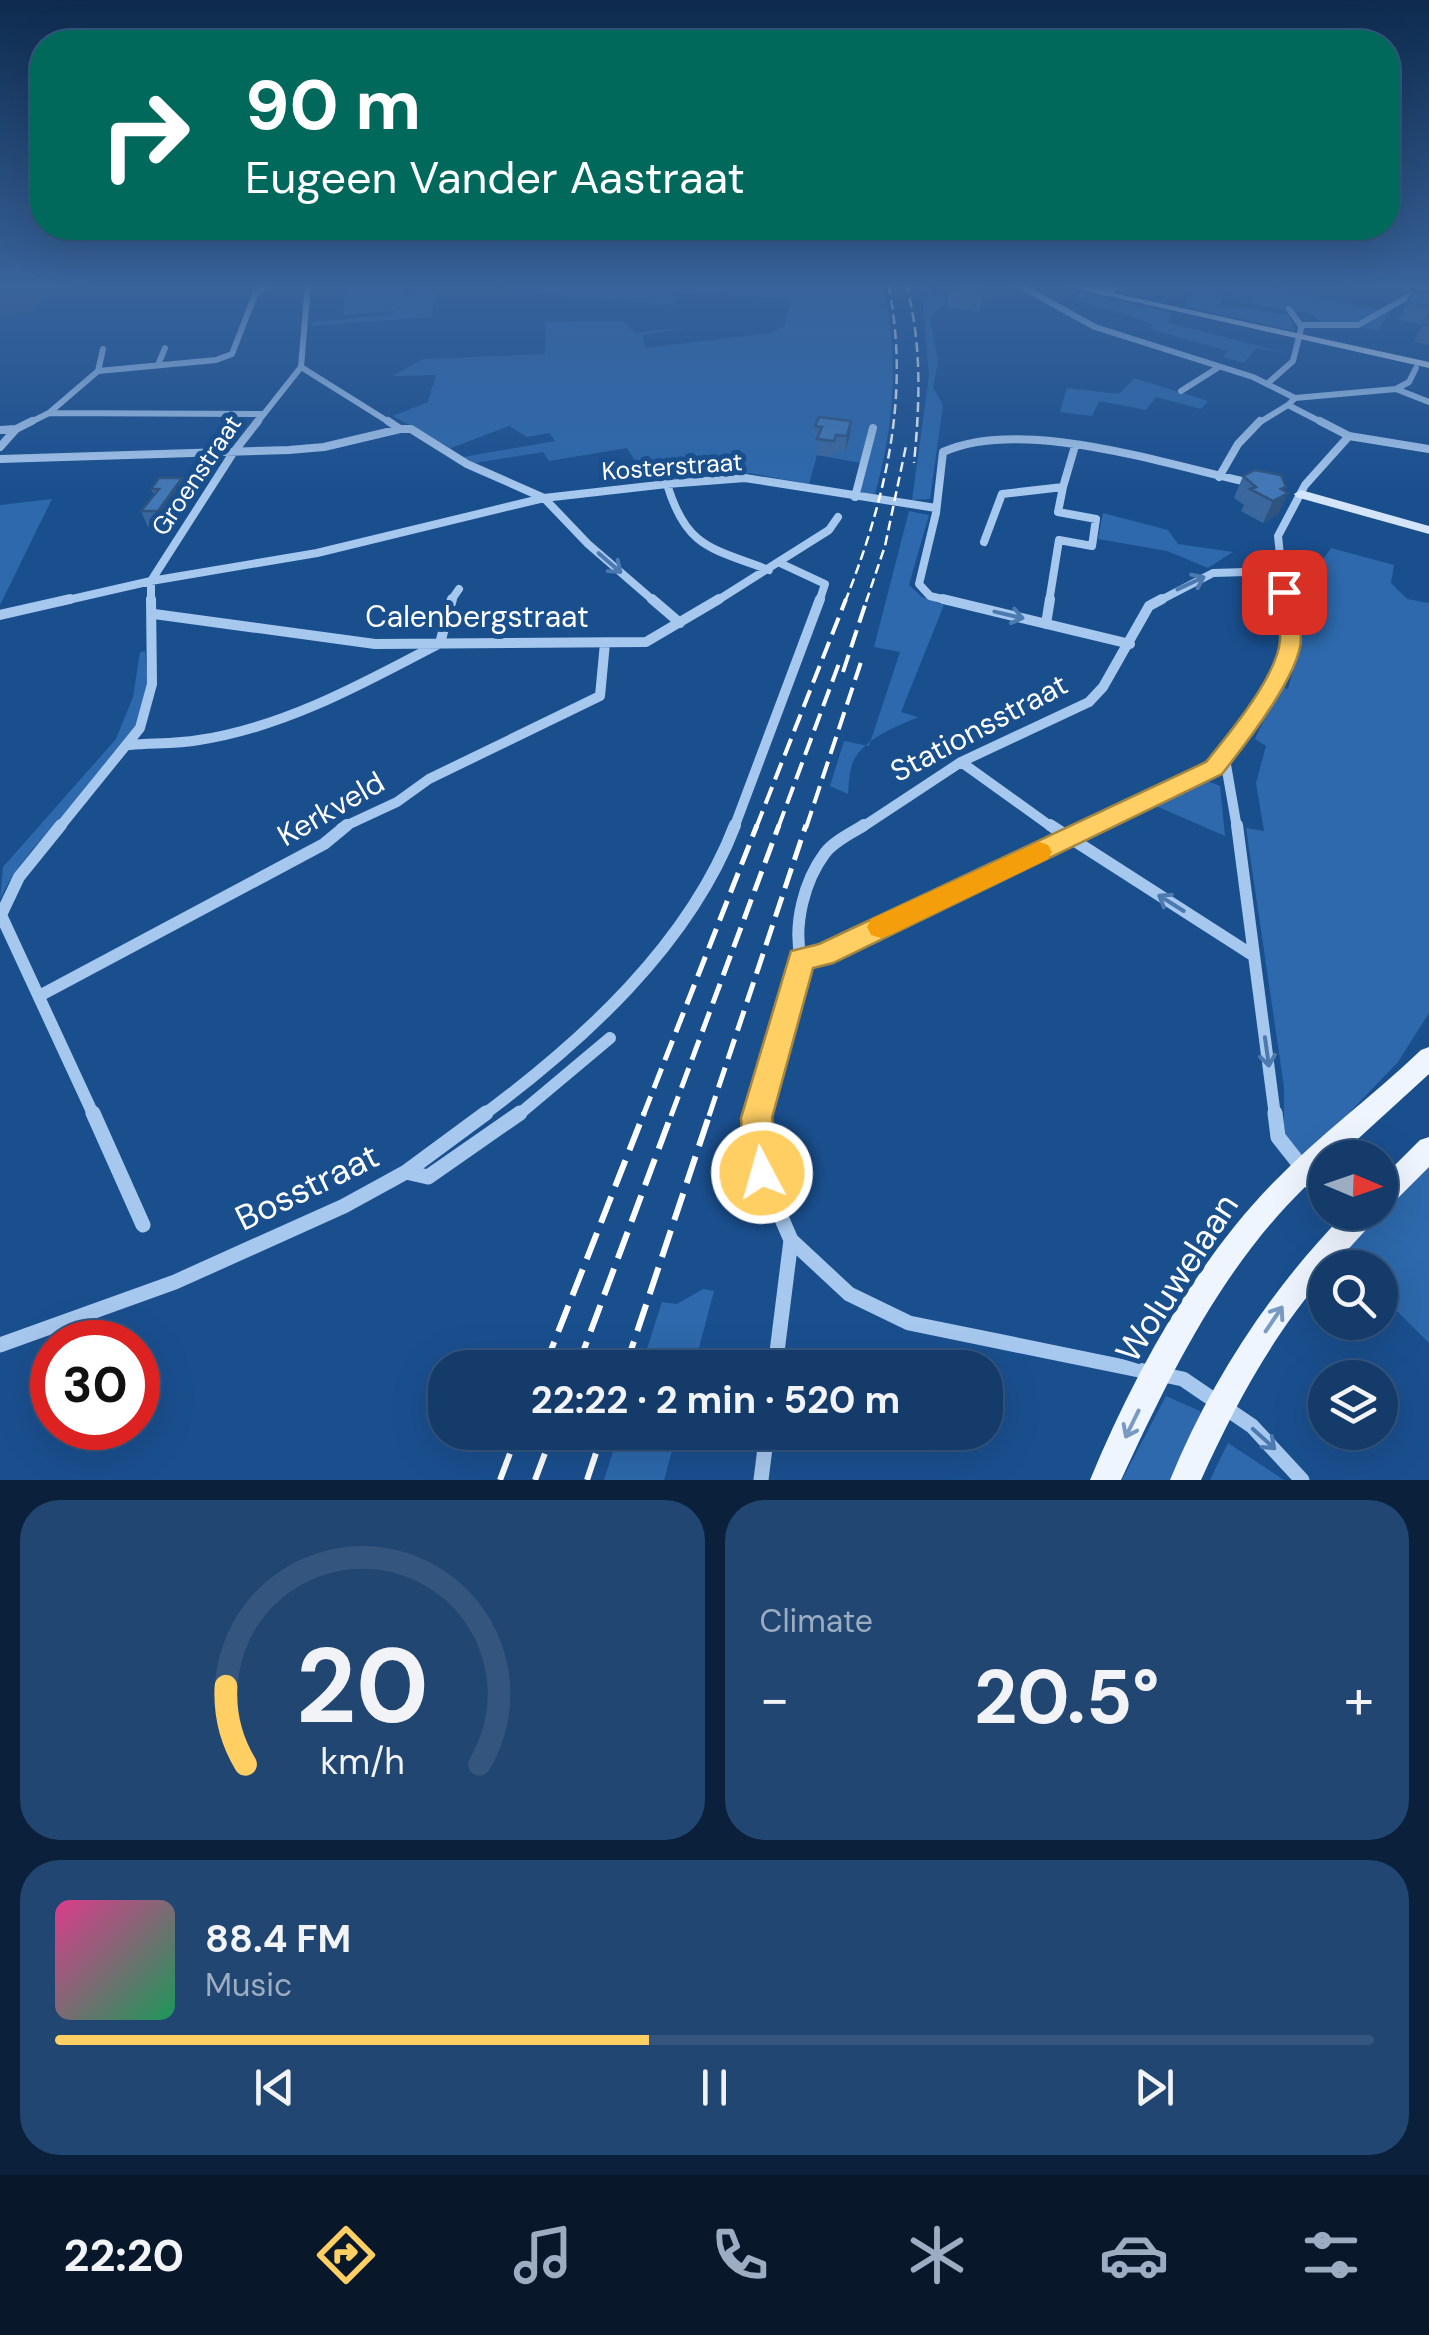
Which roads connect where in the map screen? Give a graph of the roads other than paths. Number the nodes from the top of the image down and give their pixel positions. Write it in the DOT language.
graph roads {
  1 [pos="102,352"];
  2 [pos="164,352"];
  3 [pos="233,352"];
  4 [pos="302,352"];
  5 [pos="1171,352"];
  6 [pos="1295,352"];
  7 [pos="1374,352"];
  8 [pos="158,365"];
  9 [pos="1423,366"];
  10 [pos="1219,367"];
  11 [pos="301,368"];
  12 [pos="98,370"];
  13 [pos="1268,384"];
  14 [pos="1396,389"];
  15 [pos="1181,391"];
  16 [pos="1292,402"];
  17 [pos="1429,402"];
  18 [pos="49,413"];
  19 [pos="262,414"];
  20 [pos="873,428"];
  21 [pos="16,429"];
  22 [pos="400,429"];
  23 [pos="0,430"];
  24 [pos="1349,436"];
  25 [pos="2,443"];
  26 [pos="1075,446"];
  27 [pos="1429,449"];
  28 [pos="233,453"];
  29 [pos="0,459"];
  30 [pos="1219,477"];
  31 [pos="666,484"];
  32 [pos="1259,484"];
  33 [pos="1062,487"];
  34 [pos="1293,492"];
  35 [pos="856,496"];
  36 [pos="544,498"];
  37 [pos="936,508"];
  38 [pos="838,518"];
  39 [pos="1429,530"];
  40 [pos="984,542"];
  41 [pos="780,563"];
  42 [pos="769,570"];
  43 [pos="1280,571"];
  44 [pos="151,581"];
  45 [pos="458,589"];
  46 [pos="154,614"];
  47 [pos="0,615"];
  48 [pos="680,623"];
  49 [pos="1046,624"];
  50 [pos="606,642"];
  51 [pos="440,644"];
  52 [pos="1130,644"];
  53 [pos="130,744"];
  54 [pos="1225,759"];
  55 [pos="961,762"];
  56 [pos="1069,839"];
  57 [pos="1254,956"];
  58 [pos="801,959"];
  59 [pos="41,995"];
  60 [pos="610,1038"];
  61 [pos="1429,1058"];
  62 [pos="1353,1140"];
  63 [pos="1429,1149"];
  64 [pos="406,1172"];
  65 [pos="1308,1173"];
  66 [pos="1398,1179"];
  67 [pos="1308,1184"];
  68 [pos="143,1226"];
  69 [pos="1345,1230"];
  70 [pos="791,1240"];
  71 [pos="0,1345"];
  72 [pos="777,1350"];
  73 [pos="1158,1368"];
  74 [pos="1221,1401"];
  75 [pos="765,1450"];
  76 [pos="761,1480"];
  77 [pos="1105,1480"];
  78 [pos="1186,1480"];
  79 [pos="1302,1480"];
  1 -- 12 [label="street"];
  2 -- 8 [label="street"];
  3 -- 8 [label="street"];
  4 -- 11 [label="street"];
  5 -- 10 [label="street"];
  6 -- 13 [label="street"];
  7 -- 9 [label="main road"];
  8 -- 12 [label="street"];
  9 -- 14 [label="street"];
  10 -- 13 [label="street"];
  10 -- 15 [label="street"];
  11 -- 19 [label="street, Groenstraat"];
  11 -- 22 [label="street"];
  12 -- 18 [label="street"];
  13 -- 16 [label="street"];
  14 -- 16 [label="street"];
  14 -- 17 [label="street"];
  16 -- 24 [label="street"];
  16 -- 30 [label="street"];
  18 -- 19 [label="street"];
  18 -- 21 [label="street"];
  19 -- 28 [label="street, Groenstraat"];
  20 -- 35 [label="street"];
  21 -- 23 [label="street"];
  21 -- 25 [label="street"];
  22 -- 28 [label="street"];
  22 -- 36 [label="street"];
  24 -- 27 [label="street"];
  24 -- 34 [label="street"];
  26 -- 30 [label="street"];
  26 -- 33 [label="street"];
  26 -- 37 [label="street"];
  28 -- 29 [label="street"];
  28 -- 44 [label="street, Groenstraat"];
  30 -- 32 [label="street"];
  31 -- 35 [label="street, Kosterstraat"];
  31 -- 36 [label="street, Kosterstraat"];
  31 -- 42 [label="street"];
  33 -- 40 [label="street"];
  33 -- 49 [label="street"];
  34 -- 39 [label="main road"];
  34 -- 43 [label="street"];
  35 -- 37 [label="street, Kosterstraat"];
  36 -- 44 [label="street, Kosterstraat"];
  36 -- 48 [label="street, one-way"];
  37 -- 49 [label="street, one-way"];
  38 -- 41 [label="street, Calenbergstraat"];
  41 -- 42 [label="street, Calenbergstraat"];
  41 -- 64 [label="street"];
  42 -- 48 [label="street, Calenbergstraat"];
  52 -- 43 [label="street, Stationsstraat, one-way"];
  43 -- 54 [label="street"];
  44 -- 46 [label="street"];
  44 -- 47 [label="street, Kosterstraat"];
  45 -- 51 [label="street"];
  46 -- 51 [label="street, Calenbergstraat"];
  46 -- 53 [label="street"];
  48 -- 50 [label="street, Calenbergstraat"];
  49 -- 52 [label="street"];
  50 -- 51 [label="street, Calenbergstraat"];
  50 -- 59 [label="street, Kerkveld"];
  51 -- 53 [label="street"];
  52 -- 55 [label="street, Stationsstraat"];
  53 -- 59 [label="street"];
  54 -- 56 [label="street"];
  54 -- 57 [label="street"];
  55 -- 56 [label="street"];
  55 -- 58 [label="street, Stationsstraat"];
  57 -- 56 [label="street, one-way"];
  56 -- 58 [label="street"];
  57 -- 65 [label="street, one-way"];
  58 -- 70 [label="street, Stationsstraat"];
  59 -- 68 [label="street"];
  60 -- 64 [label="street, Bosstraat"];
  61 -- 62 [label="main road, Woluwelaan"];
  63 -- 66 [label="main road"];
  64 -- 71 [label="street, Bosstraat"];
  67 -- 73 [label="main road, Woluwelaan"];
  74 -- 69 [label="main road, one-way"];
  70 -- 72 [label="street"];
  70 -- 73 [label="street"];
  73 -- 74 [label="street"];
  73 -- 77 [label="main road, Woluwelaan, one-way"];
  74 -- 78 [label="main road"];
  74 -- 79 [label="street, one-way"];
  75 -- 76 [label="street"];
}
